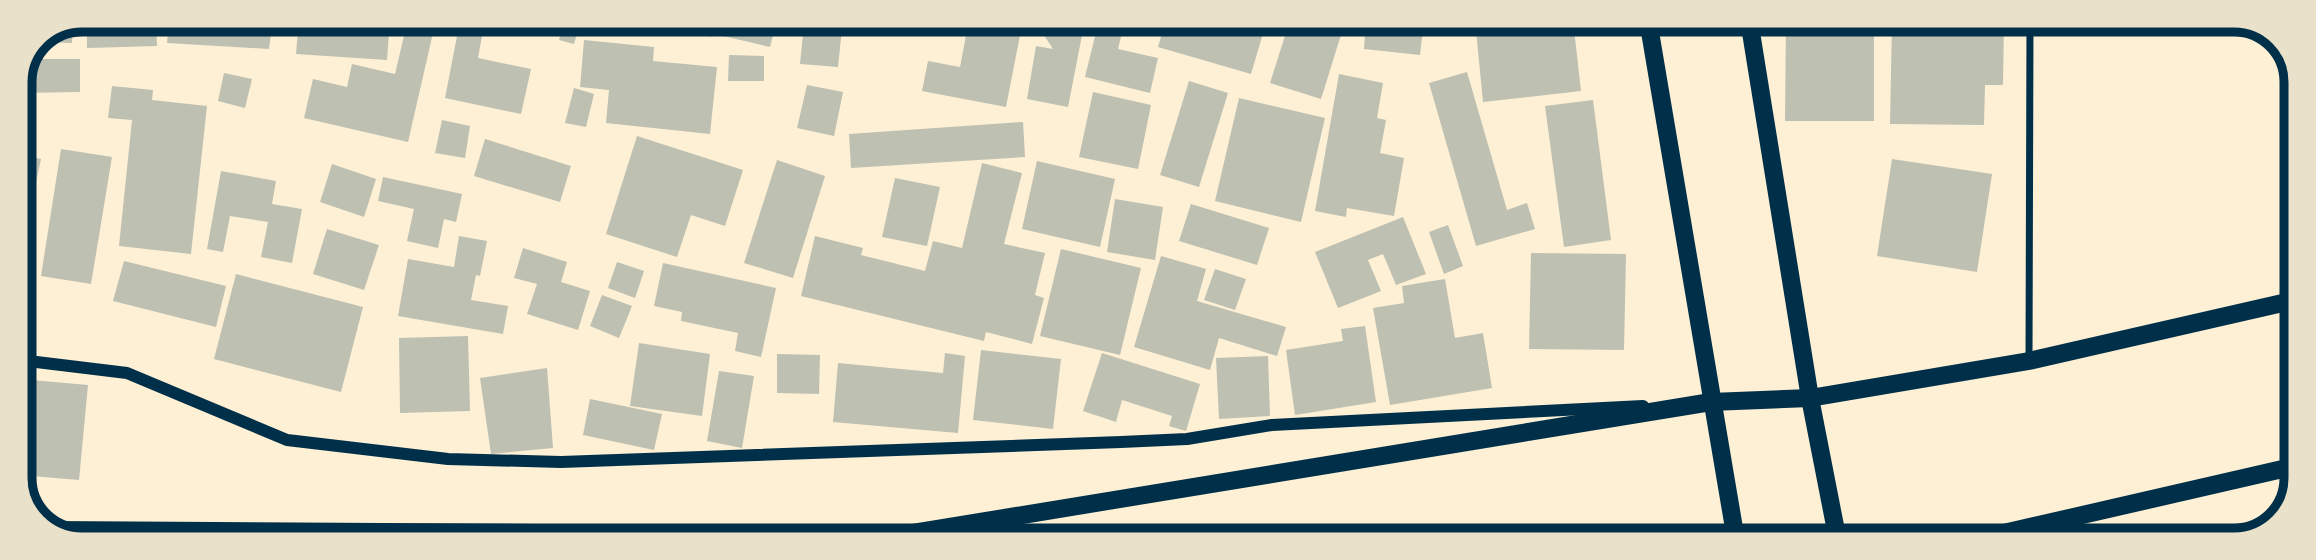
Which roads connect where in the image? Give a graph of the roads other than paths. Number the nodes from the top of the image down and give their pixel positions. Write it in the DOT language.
graph roads {
  1 [pos="1650,32"];
  2 [pos="1751,32"];
  3 [pos="2030,32"];
  4 [pos="2284,303"];
  5 [pos="2029,360"];
  6 [pos="32,361"];
  7 [pos="1810,398"];
  8 [pos="1711,402"];
  9 [pos="2284,469"];
  10 [pos="943,528"];
  11 [pos="1734,528"];
  12 [pos="1835,528"];
  13 [pos="2026,528"];
  1 -- 8 [label="main road"];
  2 -- 7 [label="main road"];
  3 -- 5 [label="street"];
  4 -- 5 [label="main road"];
  5 -- 7 [label="main road"];
  6 -- 8 [label="street"];
  7 -- 8 [label="main road"];
  7 -- 12 [label="main road"];
  8 -- 10 [label="main road"];
  8 -- 11 [label="main road"];
  9 -- 13 [label="main road"];
}
